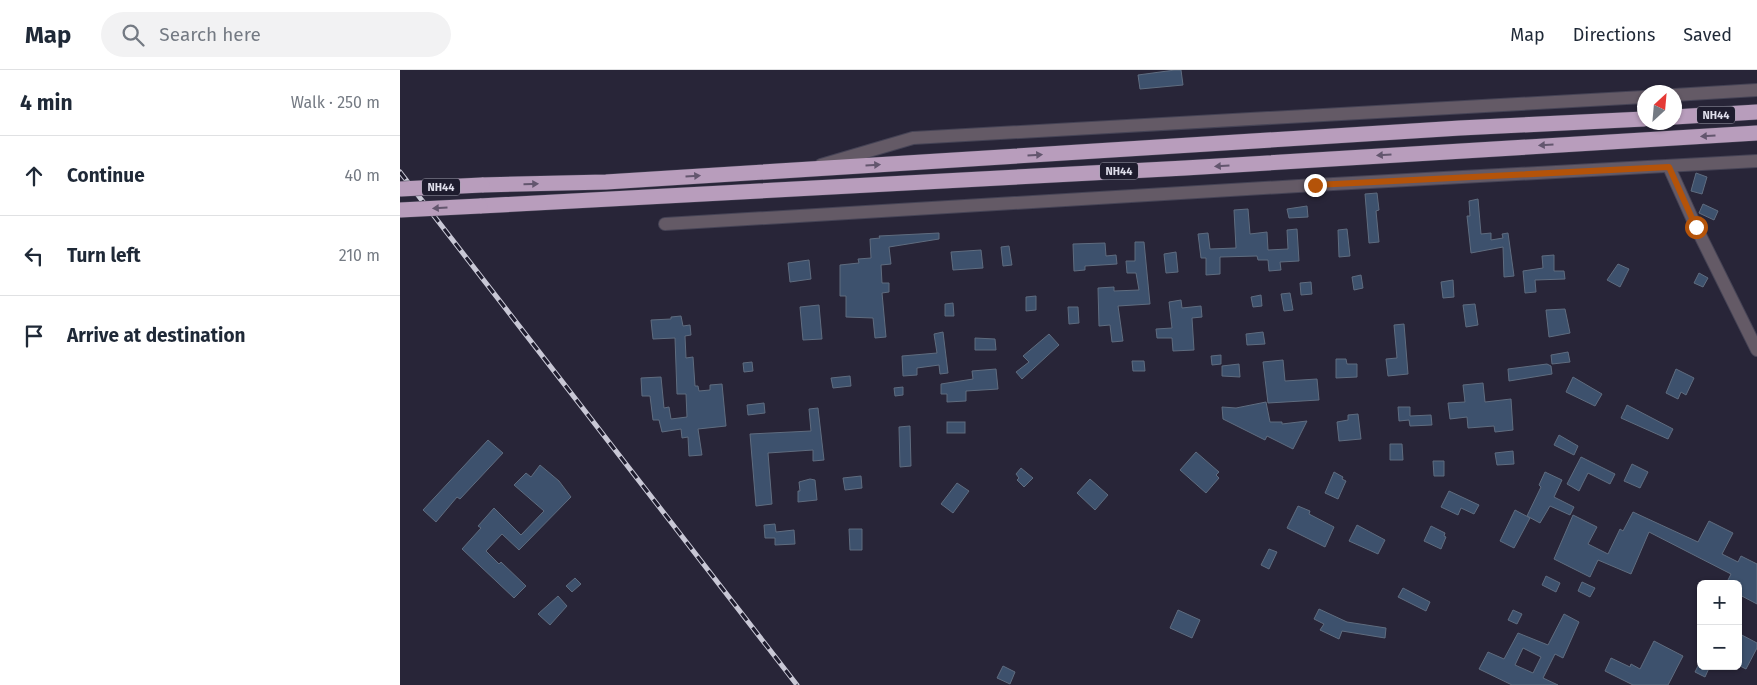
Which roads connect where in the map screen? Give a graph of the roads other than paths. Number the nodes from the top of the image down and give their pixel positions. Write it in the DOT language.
graph roads {
  1 [pos="1757,90"];
  2 [pos="1682,95"];
  3 [pos="1637,97"];
  4 [pos="1757,112"];
  5 [pos="1682,117"];
  6 [pos="1637,119"];
  7 [pos="1757,133"];
  8 [pos="1757,161"];
  9 [pos="1669,167"];
  10 [pos="806,169"];
  11 [pos="400,189"];
  12 [pos="400,210"];
  13 [pos="665,224"];
  14 [pos="1757,350"];
  1 -- 2 [label="street"];
  3 -- 10 [label="street"];
  4 -- 5 [label="highway, NH44"];
  10 -- 6 [label="highway, NH44, one-way"];
  7 -- 12 [label="highway, NH44, one-way, bridge"];
  8 -- 9 [label="street"];
  9 -- 13 [label="street"];
  9 -- 14 [label="street"];
  11 -- 10 [label="highway, NH44, one-way, bridge"];
}
